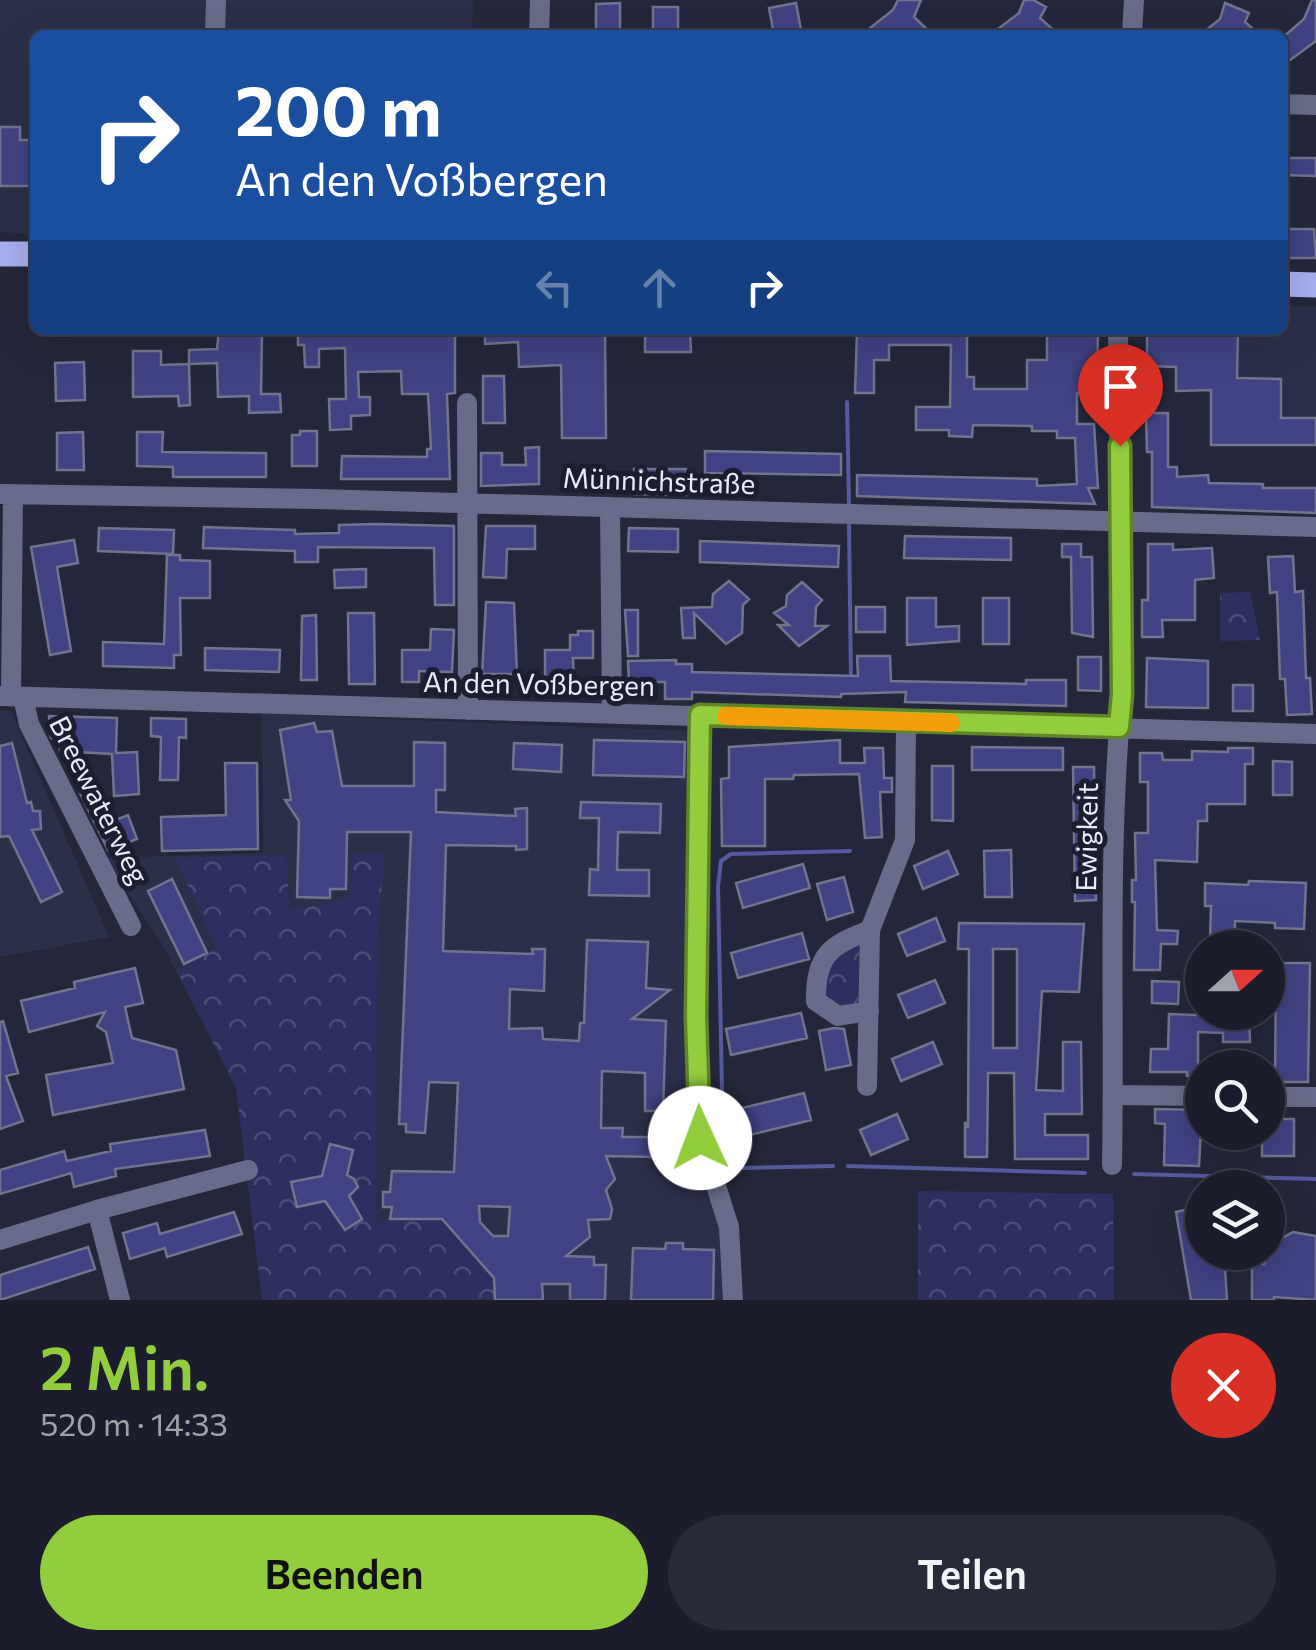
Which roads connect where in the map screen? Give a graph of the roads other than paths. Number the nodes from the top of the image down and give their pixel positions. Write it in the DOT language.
graph roads {
  1 [pos="216,0"];
  2 [pos="540,0"];
  3 [pos="1134,0"];
  4 [pos="215,30"];
  5 [pos="538,30"];
  6 [pos="1132,30"];
  7 [pos="1288,104"];
  8 [pos="1316,105"];
  9 [pos="0,254"];
  10 [pos="30,254"];
  11 [pos="1288,284"];
  12 [pos="1316,285"];
  13 [pos="1118,335"];
  14 [pos="467,403"];
  15 [pos="6,494"];
  16 [pos="468,505"];
  17 [pos="610,507"];
  18 [pos="1120,524"];
  19 [pos="1316,527"];
  20 [pos="11,696"];
  21 [pos="468,710"];
  22 [pos="612,714"];
  23 [pos="700,715"];
  24 [pos="906,722"];
  25 [pos="1119,727"];
  26 [pos="1316,734"];
  27 [pos="131,926"];
  28 [pos="870,930"];
  29 [pos="868,1012"];
  30 [pos="867,1086"];
  31 [pos="1113,1095"];
  32 [pos="1185,1096"];
  33 [pos="1285,1097"];
  34 [pos="1316,1098"];
  35 [pos="1112,1165"];
  36 [pos="248,1170"];
  37 [pos="98,1210"];
  38 [pos="0,1240"];
  39 [pos="120,1300"];
  40 [pos="733,1300"];
  1 -- 4 [label="street"];
  2 -- 5 [label="street"];
  3 -- 6 [label="street"];
  7 -- 8 [label="street"];
  9 -- 10 [label="main road"];
  11 -- 12 [label="main road"];
  13 -- 18 [label="street, Ewigkeit"];
  14 -- 16 [label="street"];
  15 -- 16 [label="street, Münnichstraße"];
  15 -- 20 [label="street, Breewaterweg"];
  16 -- 17 [label="street, Münnichstraße"];
  16 -- 21 [label="street"];
  17 -- 18 [label="street, Münnichstraße"];
  17 -- 22 [label="street"];
  18 -- 19 [label="street, Münnichstraße"];
  18 -- 25 [label="street, Ewigkeit"];
  20 -- 21 [label="street, An den Voßbergen"];
  20 -- 27 [label="street, Breewaterweg"];
  21 -- 22 [label="street, An den Voßbergen"];
  22 -- 23 [label="street, An den Voßbergen"];
  23 -- 24 [label="street, An den Voßbergen"];
  23 -- 40 [label="street"];
  24 -- 25 [label="street, An den Voßbergen"];
  24 -- 28 [label="street"];
  25 -- 26 [label="street, An den Voßbergen"];
  25 -- 31 [label="street, Ewigkeit"];
  28 -- 29 [label="street"];
  28 -- 29 [label="street"];
  29 -- 30 [label="street"];
  31 -- 32 [label="street"];
  31 -- 35 [label="street, Ewigkeit"];
  33 -- 34 [label="street"];
  36 -- 37 [label="street"];
  37 -- 38 [label="street"];
  37 -- 39 [label="street"];
}
